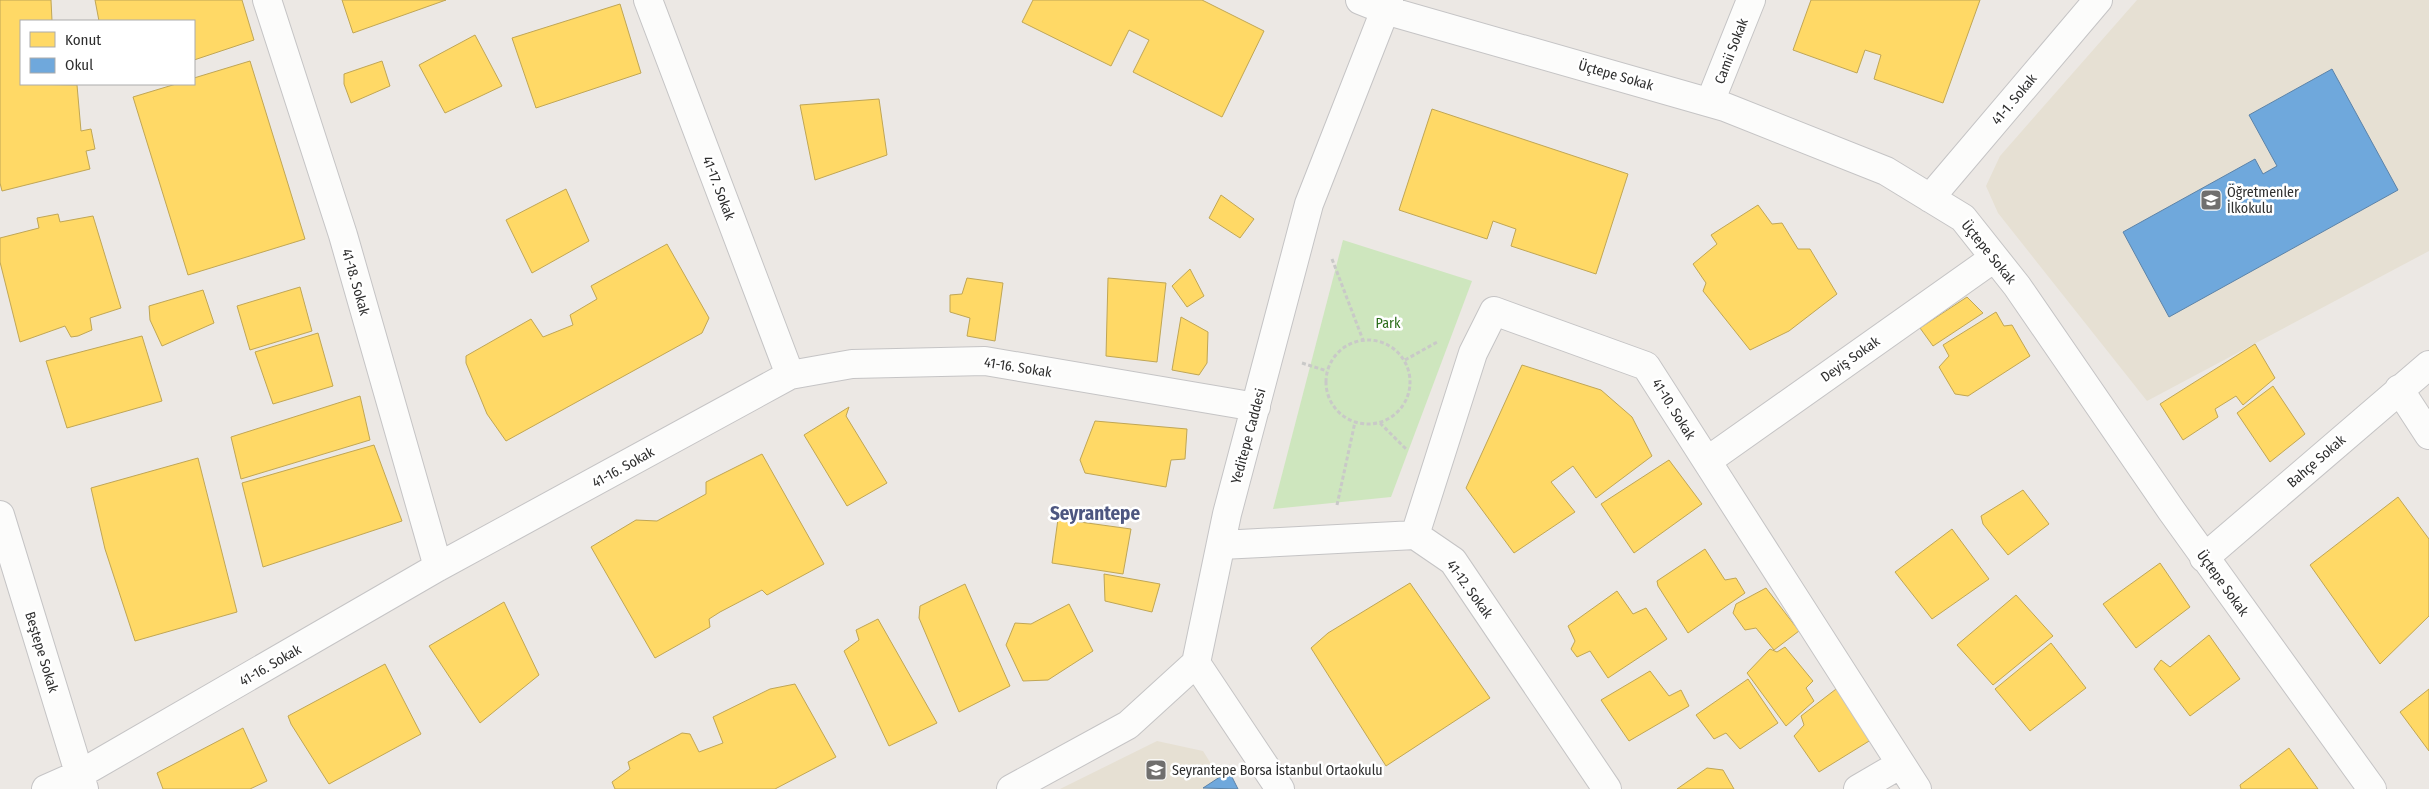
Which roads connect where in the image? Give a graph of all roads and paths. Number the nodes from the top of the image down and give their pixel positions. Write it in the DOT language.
graph roads {
  1 [pos="267,0"];
  2 [pos="648,0"];
  3 [pos="1360,0"];
  4 [pos="1751,0"];
  5 [pos="2098,0"];
  6 [pos="1387,5"];
  7 [pos="1710,102"];
  8 [pos="1930,198"];
  9 [pos="1307,211"];
  10 [pos="1994,258"];
  11 [pos="1363,340"];
  12 [pos="2429,365"];
  13 [pos="790,376"];
  14 [pos="2399,388"];
  15 [pos="1256,407"];
  16 [pos="1355,422"];
  17 [pos="2429,435"];
  18 [pos="1707,461"];
  19 [pos="0,515"];
  20 [pos="1415,535"];
  21 [pos="1329,540"];
  22 [pos="1221,545"];
  23 [pos="2204,558"];
  24 [pos="438,567"];
  25 [pos="1196,663"];
  26 [pos="1900,764"];
  27 [pos="82,782"];
  28 [pos="46,789"];
  29 [pos="1011,789"];
  30 [pos="1280,789"];
  31 [pos="1607,789"];
  32 [pos="1858,789"];
  33 [pos="1917,789"];
  34 [pos="2372,789"];
  1 -- 24 [label="street, 41-18. Sokak"];
  2 -- 13 [label="street, 41-17. Sokak"];
  3 -- 6 [label="street, Üçtepe Sokak"];
  4 -- 7 [label="street, Camii Sokak"];
  5 -- 8 [label="street, 41-1. Sokak"];
  6 -- 7 [label="street, Üçtepe Sokak"];
  6 -- 9 [label="street, Yeditepe Caddesi"];
  7 -- 8 [label="street, Üçtepe Sokak"];
  8 -- 10 [label="street, Üçtepe Sokak"];
  9 -- 11 [label="path"];
  9 -- 15 [label="street, Yeditepe Caddesi"];
  10 -- 18 [label="street, Deyiş Sokak"];
  10 -- 23 [label="street, Üçtepe Sokak"];
  11 -- 16 [label="path"];
  11 -- 16 [label="path"];
  12 -- 14 [label="street, Bahçe Sokak"];
  13 -- 15 [label="street, 41-16. Sokak"];
  13 -- 24 [label="street, 41-16. Sokak"];
  14 -- 17 [label="street"];
  14 -- 23 [label="street, Bahçe Sokak"];
  15 -- 22 [label="street, Yeditepe Caddesi"];
  16 -- 21 [label="path"];
  18 -- 20 [label="street, 41-10. Sokak"];
  18 -- 26 [label="street, 41-10. Sokak"];
  19 -- 27 [label="street, Beştepe Sokak"];
  20 -- 21 [label="street"];
  20 -- 31 [label="street, 41-12. Sokak"];
  21 -- 22 [label="street"];
  22 -- 25 [label="street, Yeditepe Caddesi"];
  23 -- 34 [label="street, Üçtepe Sokak"];
  24 -- 27 [label="street, 41-16. Sokak"];
  25 -- 29 [label="street"];
  25 -- 30 [label="street"];
  26 -- 32 [label="street"];
  26 -- 33 [label="street, 41-10. Sokak"];
  27 -- 28 [label="street, 41-16. Sokak"];
}
